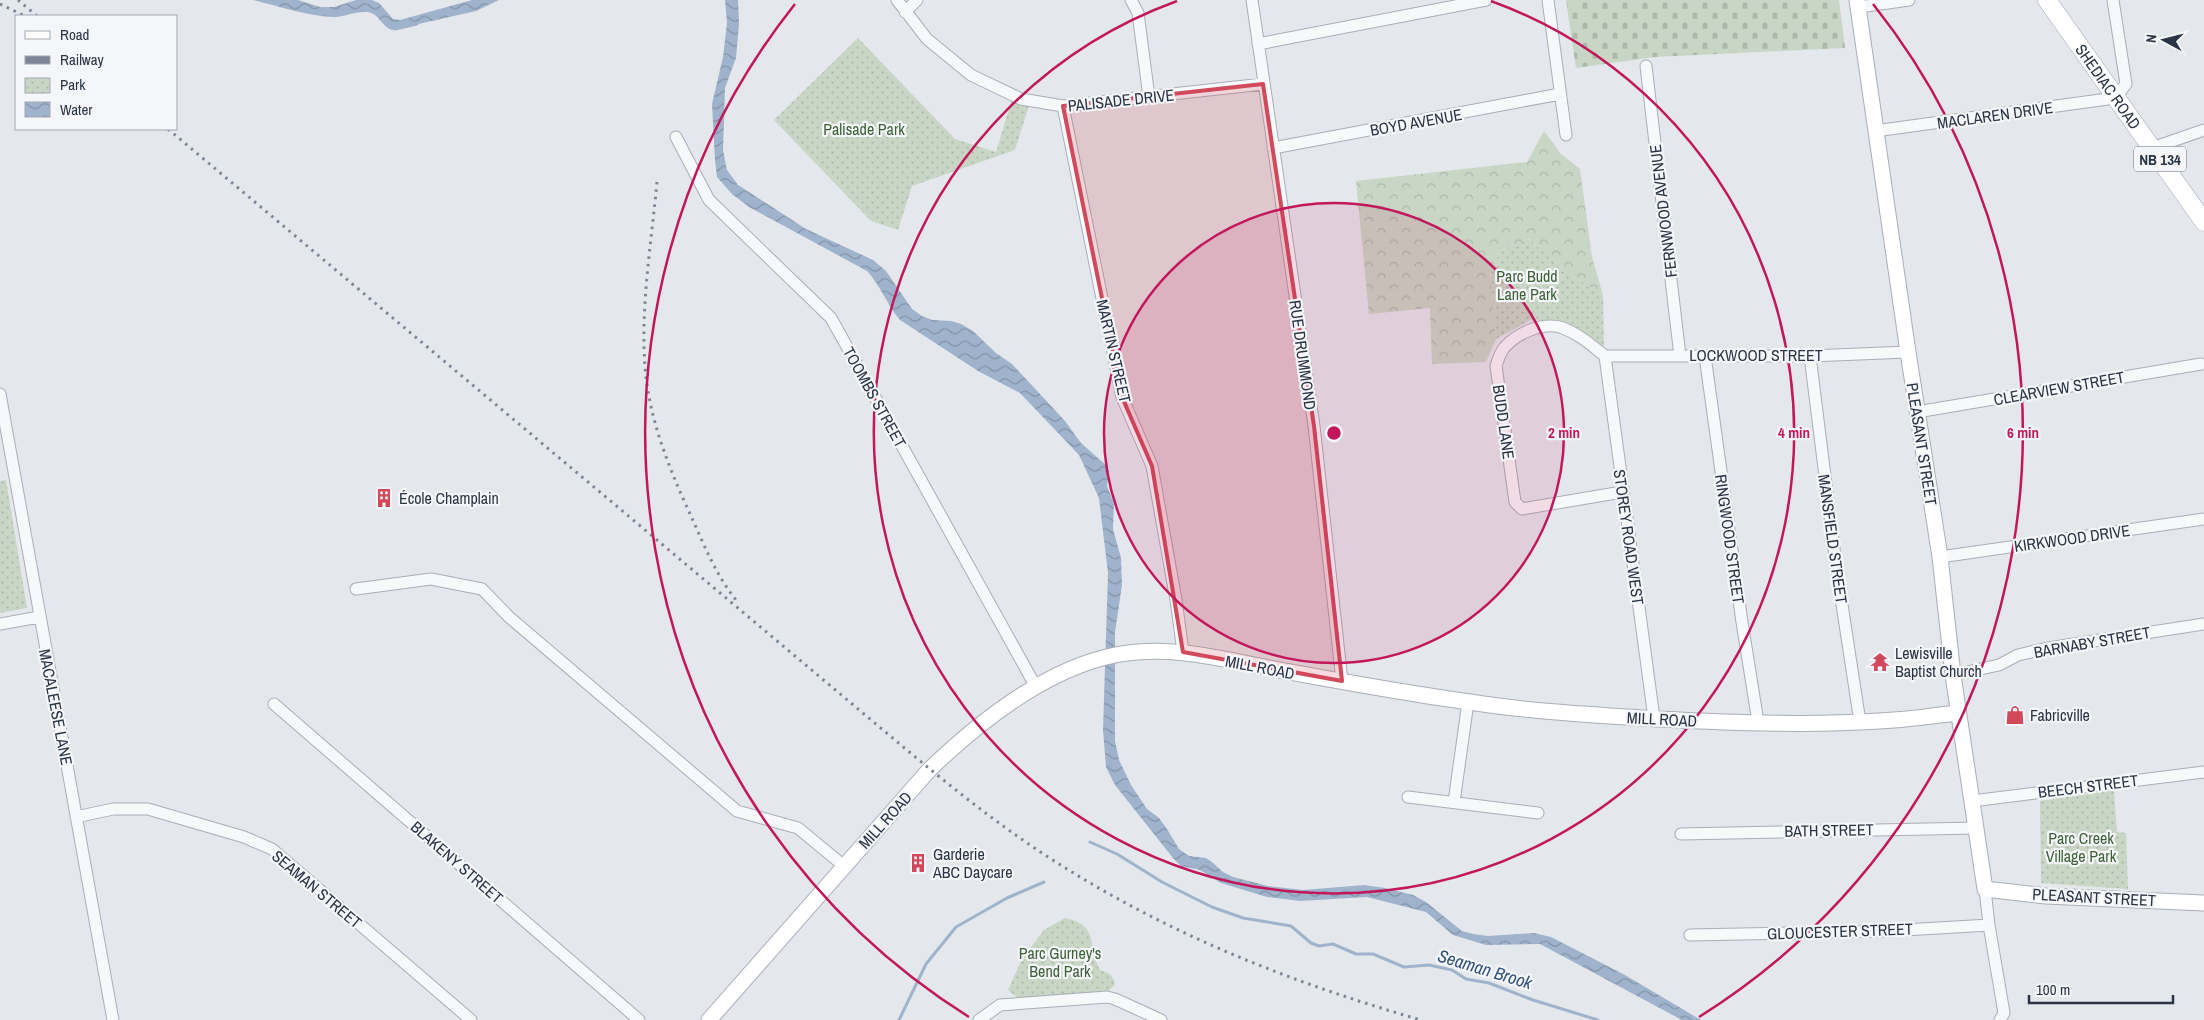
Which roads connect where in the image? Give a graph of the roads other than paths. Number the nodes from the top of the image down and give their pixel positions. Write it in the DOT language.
graph roads {
  1 [pos="897,0"];
  2 [pos="917,0"];
  3 [pos="1131,0"];
  4 [pos="1252,0"];
  5 [pos="1486,0"];
  6 [pos="1548,0"];
  7 [pos="1909,0"];
  8 [pos="2047,0"];
  9 [pos="2113,0"];
  10 [pos="1858,4"];
  11 [pos="905,12"];
  12 [pos="1258,44"];
  13 [pos="1646,66"];
  14 [pos="1263,84"];
  15 [pos="1560,94"];
  16 [pos="1149,97"];
  17 [pos="2115,98"];
  18 [pos="1063,106"];
  19 [pos="2204,130"];
  20 [pos="1875,131"];
  21 [pos="1566,135"];
  22 [pos="676,138"];
  23 [pos="1272,148"];
  24 [pos="2152,148"];
  25 [pos="2204,222"];
  26 [pos="1908,352"];
  27 [pos="1604,356"];
  28 [pos="1680,356"];
  29 [pos="1705,356"];
  30 [pos="1810,356"];
  31 [pos="2201,364"];
  32 [pos="0,394"];
  33 [pos="1917,412"];
  34 [pos="1622,492"];
  35 [pos="2204,520"];
  36 [pos="1940,557"];
  37 [pos="356,589"];
  38 [pos="39,616"];
  39 [pos="0,624"];
  40 [pos="2204,624"];
  41 [pos="1183,652"];
  42 [pos="1953,675"];
  43 [pos="1342,681"];
  44 [pos="1036,686"];
  45 [pos="1468,702"];
  46 [pos="274,704"];
  47 [pos="1958,712"];
  48 [pos="1654,718"];
  49 [pos="1758,722"];
  50 [pos="1860,722"];
  51 [pos="2204,772"];
  52 [pos="1408,797"];
  53 [pos="1972,801"];
  54 [pos="1454,802"];
  55 [pos="1538,813"];
  56 [pos="76,817"];
  57 [pos="1976,828"];
  58 [pos="1681,834"];
  59 [pos="844,866"];
  60 [pos="1985,889"];
  61 [pos="2204,903"];
  62 [pos="1989,925"];
  63 [pos="1690,935"];
  64 [pos="112,1020"];
  65 [pos="471,1020"];
  66 [pos="639,1020"];
  67 [pos="709,1020"];
  68 [pos="979,1020"];
  69 [pos="1161,1020"];
  70 [pos="2000,1020"];
  1 -- 11 [label="street, PALISADE DRIVE"];
  2 -- 11 [label="street"];
  3 -- 16 [label="street"];
  4 -- 12 [label="street, RUE DRUMMOND"];
  5 -- 12 [label="street"];
  6 -- 15 [label="street"];
  7 -- 10 [label="street"];
  8 -- 17 [label="main road, SHEDIAC ROAD / NB 134"];
  9 -- 17 [label="street"];
  10 -- 20 [label="street, PLEASANT STREET"];
  11 -- 18 [label="street, PALISADE DRIVE"];
  12 -- 14 [label="street, RUE DRUMMOND"];
  13 -- 28 [label="street, FERNWOOD AVENUE"];
  14 -- 16 [label="street, PALISADE DRIVE"];
  14 -- 23 [label="street, RUE DRUMMOND"];
  15 -- 21 [label="street"];
  15 -- 23 [label="street, BOYD AVENUE"];
  16 -- 18 [label="street, PALISADE DRIVE"];
  17 -- 20 [label="street, MACLAREN DRIVE"];
  17 -- 24 [label="main road, SHEDIAC ROAD / NB 134"];
  18 -- 41 [label="street, MARTIN STREET"];
  19 -- 24 [label="street"];
  20 -- 26 [label="street, PLEASANT STREET"];
  22 -- 44 [label="street, TOOMBS STREET"];
  23 -- 43 [label="street, RUE DRUMMOND"];
  24 -- 25 [label="main road, SHEDIAC ROAD / NB 134"];
  26 -- 30 [label="street, LOCKWOOD STREET"];
  26 -- 33 [label="street, PLEASANT STREET"];
  27 -- 28 [label="street, LOCKWOOD STREET"];
  27 -- 34 [label="street, STOREY ROAD WEST"];
  27 -- 34 [label="street, BUDD LANE"];
  28 -- 29 [label="street, LOCKWOOD STREET"];
  29 -- 30 [label="street, LOCKWOOD STREET"];
  29 -- 49 [label="street, RINGWOOD STREET"];
  30 -- 50 [label="street, MANSFIELD STREET"];
  31 -- 33 [label="street, CLEARVIEW STREET"];
  32 -- 38 [label="street, MACALEESE LANE"];
  33 -- 36 [label="street, PLEASANT STREET"];
  34 -- 48 [label="street, STOREY ROAD WEST"];
  35 -- 36 [label="street, KIRKWOOD DRIVE"];
  36 -- 42 [label="street, PLEASANT STREET"];
  37 -- 59 [label="street"];
  38 -- 39 [label="street"];
  38 -- 56 [label="street, MACALEESE LANE"];
  40 -- 42 [label="street, BARNABY STREET"];
  41 -- 43 [label="street, MILL ROAD"];
  41 -- 44 [label="street, MILL ROAD"];
  42 -- 47 [label="street, PLEASANT STREET"];
  43 -- 45 [label="street, MILL ROAD"];
  44 -- 59 [label="street, MILL ROAD"];
  45 -- 48 [label="street, MILL ROAD"];
  45 -- 54 [label="street"];
  46 -- 66 [label="street, BLAKENY STREET"];
  47 -- 50 [label="street, MILL ROAD"];
  47 -- 53 [label="street, PLEASANT STREET"];
  48 -- 49 [label="street, MILL ROAD"];
  49 -- 50 [label="street, MILL ROAD"];
  51 -- 53 [label="street, BEECH STREET"];
  52 -- 54 [label="street"];
  53 -- 57 [label="street, PLEASANT STREET"];
  54 -- 55 [label="street"];
  56 -- 64 [label="street, MACALEESE LANE"];
  56 -- 65 [label="street, SEAMAN STREET"];
  57 -- 58 [label="street, BATH STREET"];
  57 -- 60 [label="street, PLEASANT STREET"];
  59 -- 67 [label="street, MILL ROAD"];
  60 -- 61 [label="street, PLEASANT STREET"];
  60 -- 62 [label="street, PLEASANT STREET"];
  62 -- 63 [label="street, GLOUCESTER STREET"];
  62 -- 70 [label="street, PLEASANT STREET"];
  68 -- 69 [label="street"];
}
